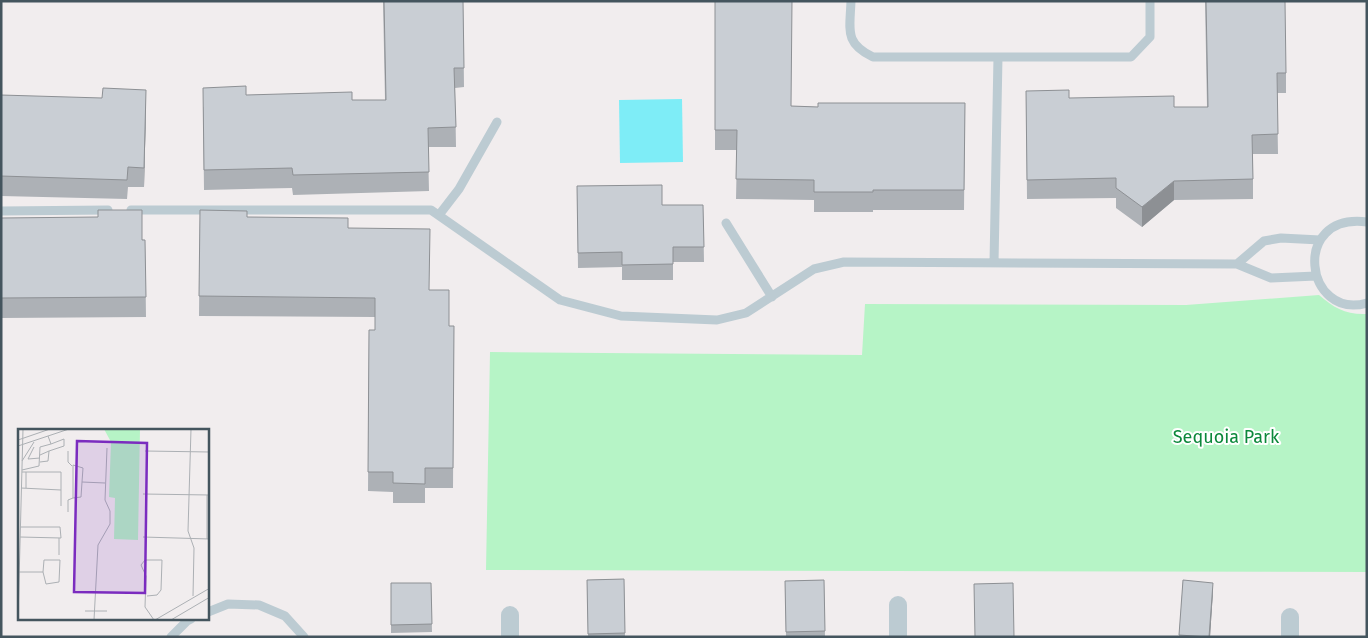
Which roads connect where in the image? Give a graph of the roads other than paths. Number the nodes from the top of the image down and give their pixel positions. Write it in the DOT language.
graph roads {
  1 [pos="851,1"];
  2 [pos="1150,1"];
  3 [pos="998,57"];
  4 [pos="497,122"];
  5 [pos="1,211"];
  6 [pos="439,215"];
  7 [pos="1367,222"];
  8 [pos="726,223"];
  9 [pos="1320,240"];
  10 [pos="994,263"];
  11 [pos="1237,264"];
  12 [pos="1316,276"];
  13 [pos="772,297"];
  14 [pos="1367,303"];
  15 [pos="898,605"];
  16 [pos="209,612"];
  17 [pos="510,615"];
  18 [pos="1290,617"];
  19 [pos="189,620"];
  20 [pos="172,637"];
  21 [pos="304,637"];
  22 [pos="510,637"];
  23 [pos="898,637"];
  24 [pos="1290,637"];
  1 -- 3 [label="lane"];
  2 -- 3 [label="lane"];
  3 -- 10 [label="lane"];
  4 -- 6 [label="lane"];
  5 -- 6 [label="lane"];
  6 -- 13 [label="lane"];
  7 -- 9 [label="lane"];
  8 -- 13 [label="lane"];
  9 -- 11 [label="lane"];
  9 -- 12 [label="lane"];
  10 -- 11 [label="lane"];
  10 -- 13 [label="lane"];
  11 -- 12 [label="lane"];
  12 -- 14 [label="lane"];
  15 -- 23 [label="street"];
  16 -- 21 [label="lane"];
  17 -- 22 [label="street"];
  18 -- 24 [label="street"];
  19 -- 20 [label="lane"];
}
